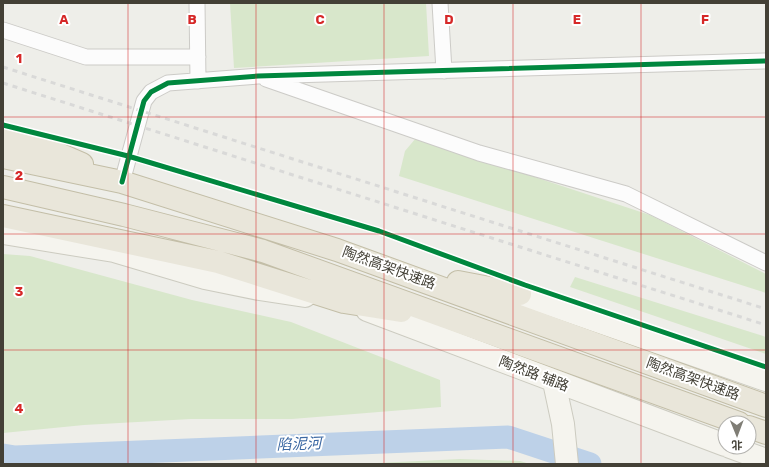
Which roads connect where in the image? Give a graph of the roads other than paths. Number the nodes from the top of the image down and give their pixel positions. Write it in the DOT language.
graph roads {
  1 [pos="197,3"];
  2 [pos="440,3"];
  3 [pos="3,30"];
  4 [pos="198,57"];
  5 [pos="766,61"];
  6 [pos="444,71"];
  7 [pos="258,76"];
  8 [pos="198,81"];
  9 [pos="3,139"];
  10 [pos="3,157"];
  11 [pos="122,182"];
  12 [pos="3,187"];
  13 [pos="3,216"];
  14 [pos="3,233"];
  15 [pos="263,251"];
  16 [pos="766,263"];
  17 [pos="392,269"];
  18 [pos="520,294"];
  19 [pos="344,302"];
  20 [pos="454,319"];
  21 [pos="766,380"];
  22 [pos="554,382"];
  23 [pos="766,406"];
  24 [pos="717,415"];
  25 [pos="717,442"];
  26 [pos="752,455"];
  27 [pos="766,460"];
  28 [pos="567,464"];
  1 -- 4 [label="street"];
  2 -- 6 [label="street"];
  3 -- 4 [label="street"];
  4 -- 8 [label="street"];
  5 -- 6 [label="street"];
  6 -- 7 [label="street"];
  7 -- 8 [label="street"];
  7 -- 16 [label="street"];
  8 -- 11 [label="street"];
  9 -- 11 [label="highway"];
  10 -- 11 [label="highway, 陶然高架快速路"];
  11 -- 17 [label="highway, 陶然高架快速路"];
  12 -- 15 [label="highway, 陶然高架快速路"];
  13 -- 19 [label="highway"];
  14 -- 19 [label="main road, 陶然路 辅路"];
  15 -- 19 [label="highway"];
  15 -- 20 [label="highway, 陶然高架快速路"];
  17 -- 18 [label="highway"];
  17 -- 23 [label="highway, 陶然高架快速路"];
  18 -- 21 [label="main road"];
  19 -- 20 [label="highway"];
  19 -- 22 [label="main road, 陶然路 辅路"];
  20 -- 24 [label="highway, 陶然高架快速路"];
  22 -- 25 [label="main road, 陶然路 辅路"];
  22 -- 28 [label="main road"];
  26 -- 27 [label="main road"];
}
